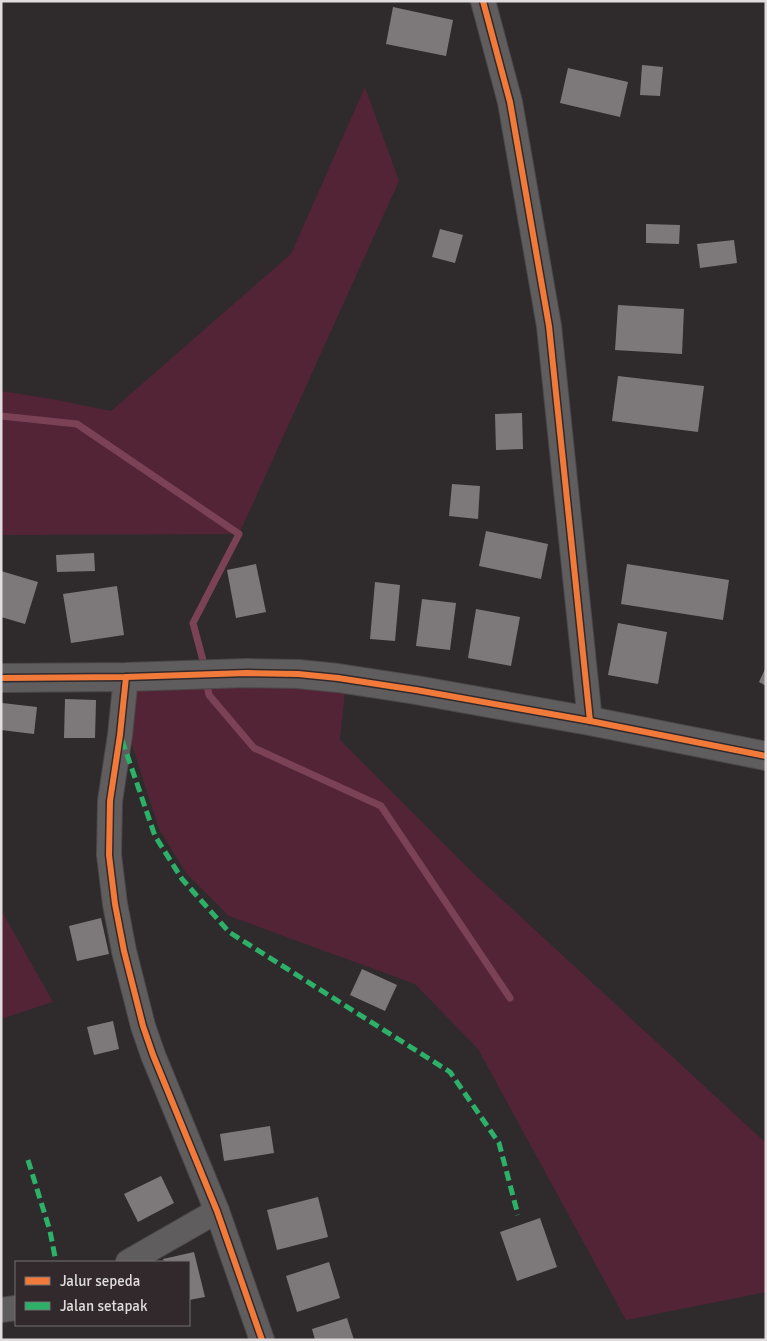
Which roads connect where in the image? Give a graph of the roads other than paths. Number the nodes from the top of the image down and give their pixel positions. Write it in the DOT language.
graph roads {
  1 [pos="483,1"];
  2 [pos="126,677"];
  3 [pos="1,678"];
  4 [pos="590,721"];
  5 [pos="766,756"];
  6 [pos="217,1211"];
  7 [pos="130,1261"];
  8 [pos="15,1308"];
  9 [pos="1,1310"];
  10 [pos="262,1340"];
  1 -- 4 [label="street"];
  2 -- 3 [label="street"];
  2 -- 4 [label="street"];
  2 -- 6 [label="street"];
  4 -- 5 [label="street"];
  6 -- 7 [label="street"];
  6 -- 10 [label="street"];
  8 -- 9 [label="street"];
}
